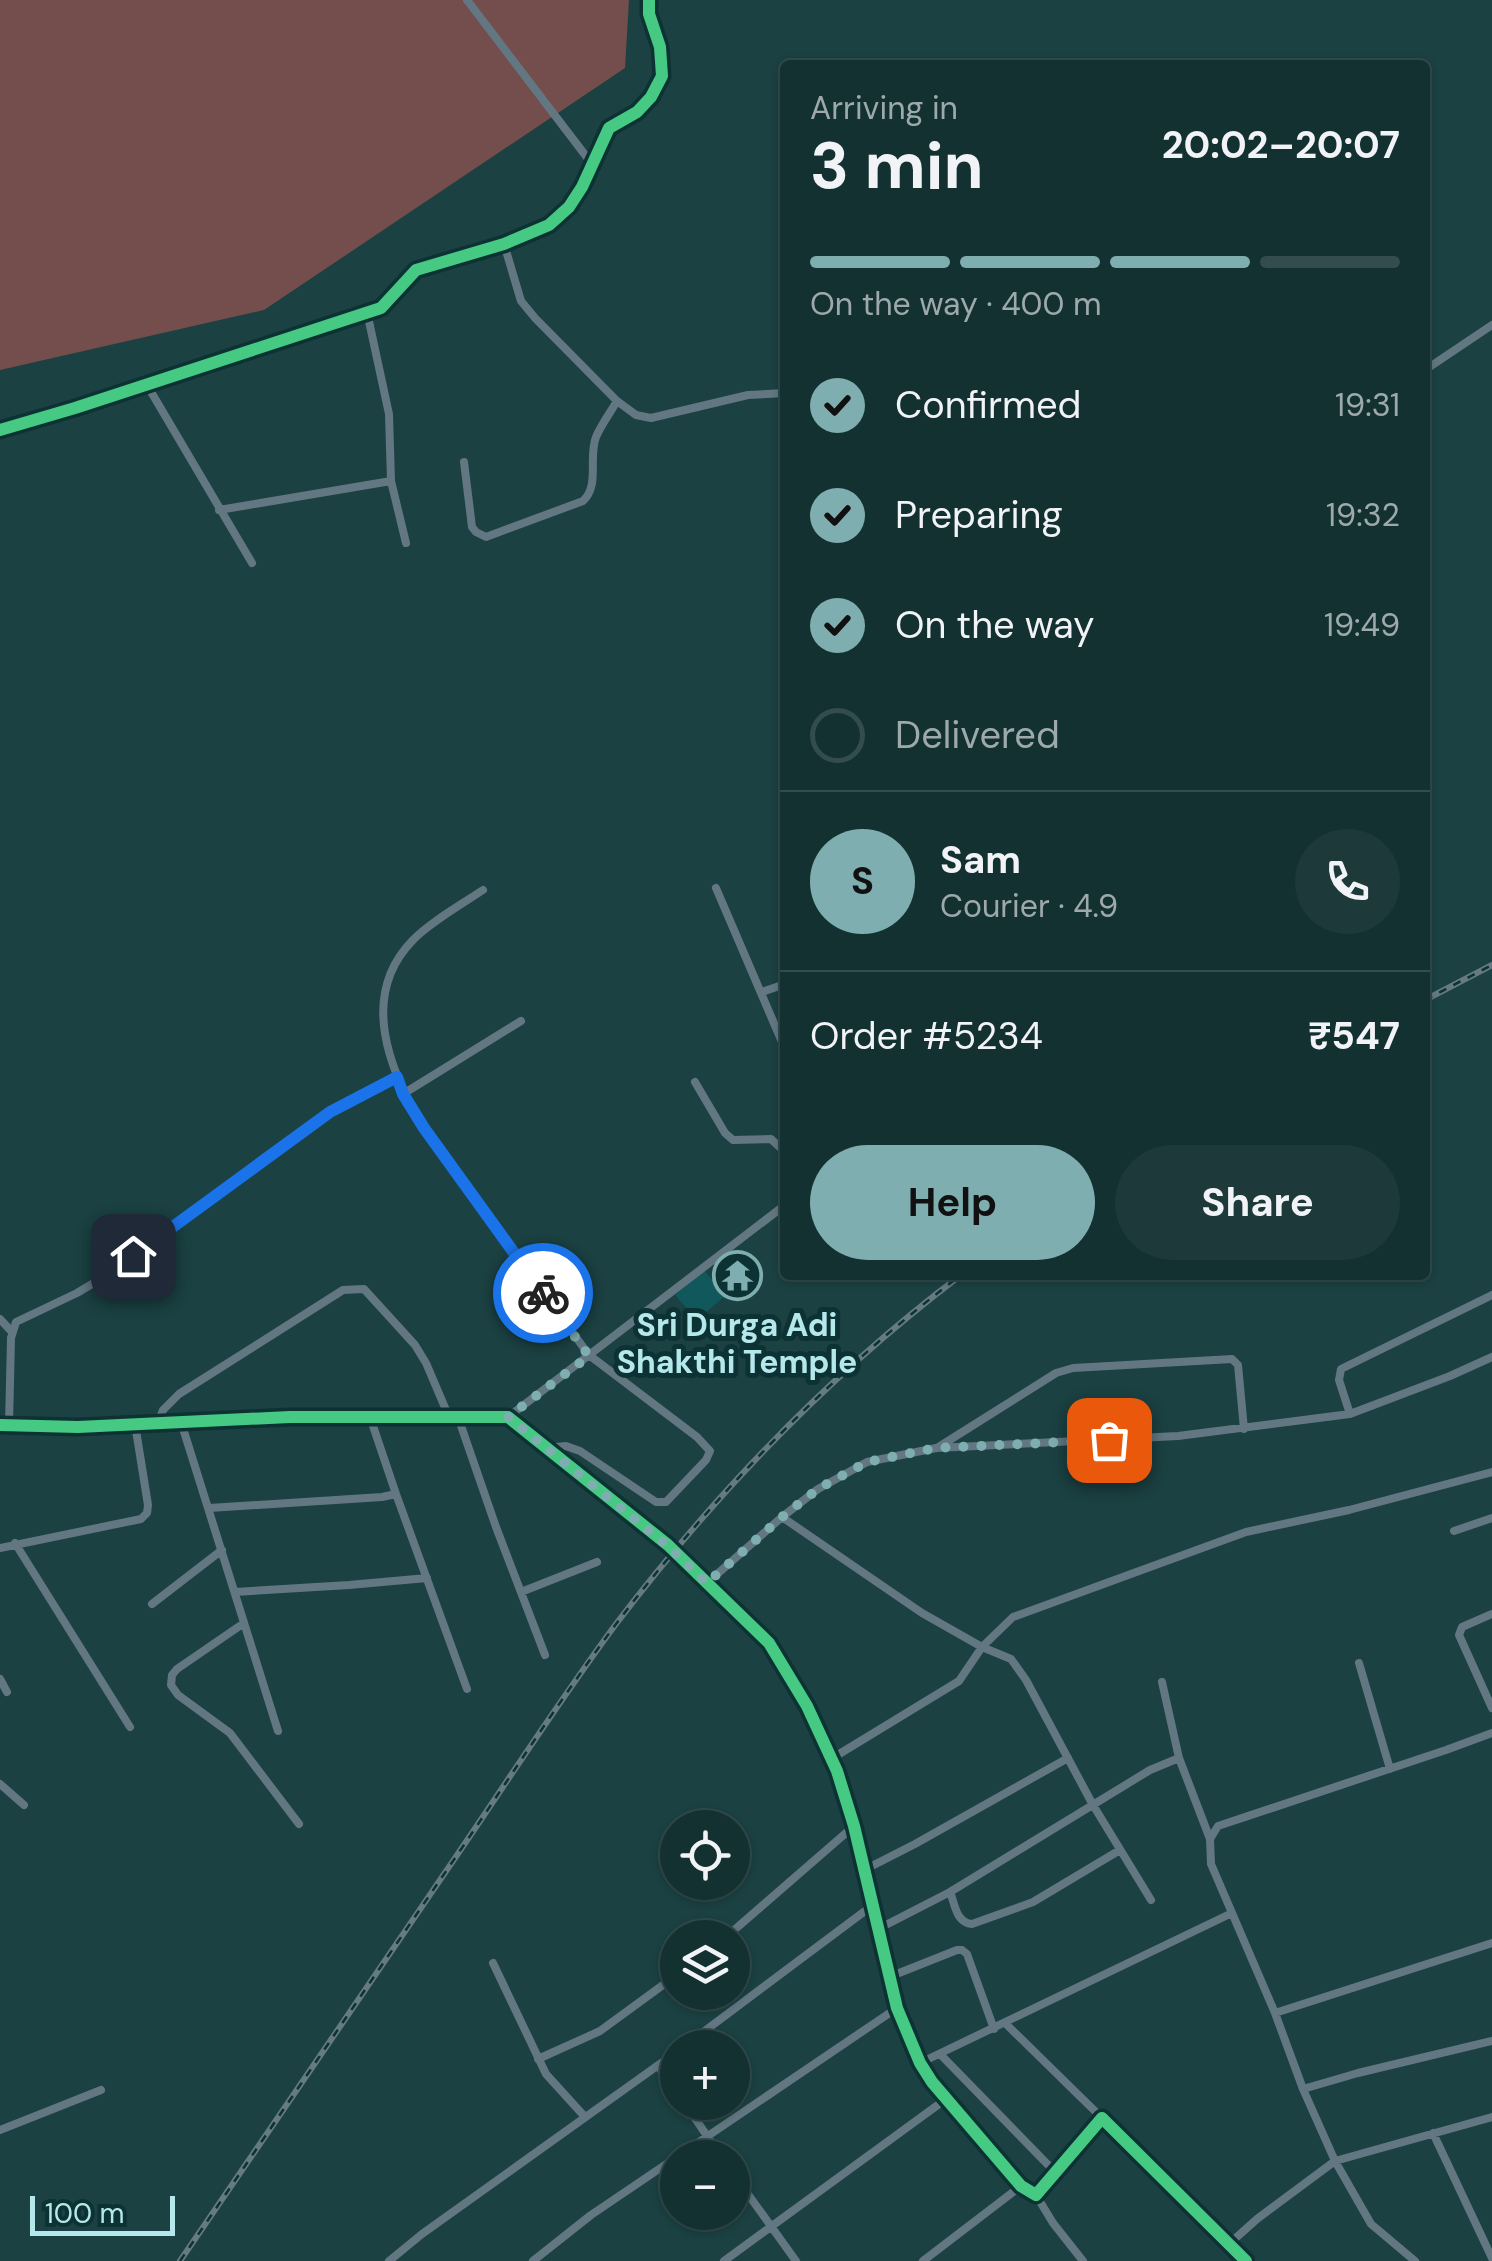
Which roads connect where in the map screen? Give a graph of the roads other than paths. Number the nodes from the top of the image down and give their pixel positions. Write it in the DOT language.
graph roads {
  1 [pos="467,0"];
  2 [pos="648,0"];
  3 [pos="592,164"];
  4 [pos="504,244"];
  5 [pos="367,312"];
  6 [pos="1492,325"];
  7 [pos="1430,367"];
  8 [pos="147,385"];
  9 [pos="780,393"];
  10 [pos="617,401"];
  11 [pos="0,430"];
  12 [pos="464,462"];
  13 [pos="391,481"];
  14 [pos="219,510"];
  15 [pos="406,543"];
  16 [pos="252,563"];
  17 [pos="716,888"];
  18 [pos="483,890"];
  19 [pos="780,986"];
  20 [pos="762,992"];
  21 [pos="521,1021"];
  22 [pos="780,1037"];
  23 [pos="397,1077"];
  24 [pos="695,1082"];
  25 [pos="403,1094"];
  26 [pos="780,1148"];
  27 [pos="780,1210"];
  28 [pos="1492,1295"];
  29 [pos="0,1320"];
  30 [pos="12,1332"];
  31 [pos="589,1356"];
  32 [pos="1492,1357"];
  33 [pos="1350,1414"];
  34 [pos="370,1417"];
  35 [pos="454,1417"];
  36 [pos="508,1417"];
  37 [pos="181,1422"];
  38 [pos="158,1423"];
  39 [pos="134,1424"];
  40 [pos="4,1425"];
  41 [pos="1244,1429"];
  42 [pos="546,1448"];
  43 [pos="936,1448"];
  44 [pos="1492,1472"];
  45 [pos="396,1494"];
  46 [pos="209,1508"];
  47 [pos="782,1517"];
  48 [pos="1492,1518"];
  49 [pos="1454,1531"];
  50 [pos="16,1543"];
  51 [pos="0,1548"];
  52 [pos="222,1550"];
  53 [pos="597,1562"];
  54 [pos="426,1578"];
  55 [pos="707,1583"];
  56 [pos="235,1592"];
  57 [pos="521,1592"];
  58 [pos="152,1604"];
  59 [pos="1492,1614"];
  60 [pos="244,1623"];
  61 [pos="982,1647"];
  62 [pos="544,1654"];
  63 [pos="1359,1663"];
  64 [pos="0,1678"];
  65 [pos="1162,1682"];
  66 [pos="467,1690"];
  67 [pos="7,1692"];
  68 [pos="1492,1708"];
  69 [pos="130,1727"];
  70 [pos="278,1731"];
  71 [pos="1492,1733"];
  72 [pos="1068,1758"];
  73 [pos="1179,1758"];
  74 [pos="832,1759"];
  75 [pos="1390,1769"];
  76 [pos="0,1784"];
  77 [pos="24,1805"];
  78 [pos="1093,1805"];
  79 [pos="298,1824"];
  80 [pos="854,1826"];
  81 [pos="1210,1839"];
  82 [pos="1120,1850"];
  83 [pos="864,1870"];
  84 [pos="950,1892"];
  85 [pos="1150,1900"];
  86 [pos="872,1905"];
  87 [pos="1232,1914"];
  88 [pos="746,1920"];
  89 [pos="878,1929"];
  90 [pos="1492,1943"];
  91 [pos="493,1963"];
  92 [pos="890,1977"];
  93 [pos="660,1987"];
  94 [pos="897,2008"];
  95 [pos="1275,2013"];
  96 [pos="1005,2023"];
  97 [pos="994,2028"];
  98 [pos="705,2030"];
  99 [pos="1492,2041"];
  100 [pos="940,2054"];
  101 [pos="538,2059"];
  102 [pos="920,2063"];
  103 [pos="658,2066"];
  104 [pos="660,2069"];
  105 [pos="1303,2089"];
  106 [pos="101,2090"];
  107 [pos="946,2099"];
  108 [pos="584,2117"];
  109 [pos="1492,2117"];
  110 [pos="1102,2118"];
  111 [pos="697,2120"];
  112 [pos="0,2130"];
  113 [pos="1433,2134"];
  114 [pos="707,2135"];
  115 [pos="710,2140"];
  116 [pos="1335,2161"];
  117 [pos="1055,2172"];
  118 [pos="1022,2186"];
  119 [pos="1036,2195"];
  120 [pos="750,2197"];
  121 [pos="772,2228"];
  122 [pos="1230,2244"];
  123 [pos="1492,2258"];
  124 [pos="389,2261"];
  125 [pos="533,2261"];
  126 [pos="724,2261"];
  127 [pos="796,2261"];
  128 [pos="924,2261"];
  129 [pos="1083,2261"];
  130 [pos="1246,2261"];
  131 [pos="1415,2261"];
  1 -- 3 [label="street"];
  2 -- 3 [label="street"];
  3 -- 4 [label="street"];
  4 -- 5 [label="street"];
  4 -- 10 [label="street"];
  5 -- 8 [label="street"];
  5 -- 13 [label="street"];
  6 -- 7 [label="street"];
  8 -- 11 [label="street"];
  8 -- 14 [label="street"];
  9 -- 10 [label="street"];
  10 -- 12 [label="street"];
  13 -- 14 [label="street"];
  13 -- 15 [label="street"];
  14 -- 16 [label="street"];
  17 -- 20 [label="street"];
  18 -- 23 [label="street"];
  19 -- 20 [label="street"];
  20 -- 22 [label="street"];
  21 -- 25 [label="street"];
  23 -- 25 [label="street"];
  23 -- 30 [label="street"];
  24 -- 26 [label="street"];
  25 -- 31 [label="street"];
  27 -- 31 [label="street"];
  28 -- 33 [label="street"];
  29 -- 30 [label="street"];
  30 -- 40 [label="street"];
  31 -- 36 [label="street"];
  31 -- 42 [label="street"];
  32 -- 33 [label="street"];
  33 -- 41 [label="street"];
  34 -- 35 [label="street"];
  34 -- 37 [label="street"];
  34 -- 45 [label="street"];
  35 -- 36 [label="street"];
  35 -- 38 [label="street"];
  35 -- 57 [label="street"];
  36 -- 42 [label="street"];
  37 -- 38 [label="street"];
  37 -- 46 [label="street"];
  38 -- 39 [label="street"];
  39 -- 40 [label="street"];
  39 -- 50 [label="street"];
  41 -- 43 [label="street"];
  41 -- 43 [label="street"];
  42 -- 55 [label="street"];
  43 -- 47 [label="street"];
  44 -- 61 [label="street"];
  45 -- 46 [label="street"];
  45 -- 54 [label="street"];
  46 -- 52 [label="street"];
  47 -- 55 [label="street"];
  47 -- 61 [label="street"];
  48 -- 49 [label="street"];
  50 -- 51 [label="street"];
  50 -- 69 [label="street"];
  52 -- 56 [label="street"];
  52 -- 58 [label="street"];
  53 -- 57 [label="street"];
  54 -- 56 [label="street"];
  54 -- 66 [label="street"];
  55 -- 74 [label="street"];
  56 -- 60 [label="street"];
  57 -- 62 [label="street"];
  59 -- 68 [label="street"];
  60 -- 70 [label="street"];
  60 -- 79 [label="street"];
  61 -- 72 [label="street"];
  61 -- 74 [label="street"];
  63 -- 75 [label="street"];
  64 -- 67 [label="street"];
  65 -- 73 [label="street"];
  71 -- 75 [label="street"];
  72 -- 78 [label="street"];
  72 -- 83 [label="street"];
  73 -- 78 [label="street"];
  73 -- 81 [label="street"];
  74 -- 80 [label="street"];
  75 -- 81 [label="street"];
  76 -- 77 [label="street"];
  78 -- 82 [label="street"];
  78 -- 84 [label="street"];
  80 -- 83 [label="street"];
  80 -- 88 [label="street"];
  81 -- 87 [label="street"];
  82 -- 84 [label="street"];
  82 -- 85 [label="street"];
  83 -- 86 [label="street"];
  84 -- 89 [label="street"];
  86 -- 89 [label="street"];
  86 -- 98 [label="street"];
  87 -- 95 [label="street"];
  87 -- 96 [label="street"];
  89 -- 92 [label="street"];
  90 -- 95 [label="street"];
  91 -- 101 [label="street"];
  92 -- 94 [label="street"];
  92 -- 97 [label="street"];
  93 -- 101 [label="street"];
  94 -- 102 [label="street"];
  94 -- 114 [label="street"];
  95 -- 105 [label="street"];
  96 -- 97 [label="street"];
  96 -- 110 [label="street"];
  97 -- 100 [label="street"];
  99 -- 105 [label="street"];
  100 -- 102 [label="street"];
  100 -- 117 [label="street"];
  101 -- 108 [label="street"];
  102 -- 107 [label="street"];
  103 -- 104 [label="street"];
  103 -- 108 [label="street"];
  105 -- 116 [label="street"];
  106 -- 112 [label="street"];
  107 -- 118 [label="street"];
  107 -- 121 [label="street"];
  108 -- 124 [label="street"];
  109 -- 113 [label="street"];
  110 -- 117 [label="street"];
  110 -- 122 [label="street"];
  111 -- 114 [label="street"];
  113 -- 116 [label="street"];
  113 -- 123 [label="street"];
  114 -- 115 [label="street"];
  114 -- 125 [label="street"];
  116 -- 122 [label="street"];
  116 -- 131 [label="street"];
  117 -- 119 [label="street"];
  118 -- 119 [label="street"];
  118 -- 128 [label="street"];
  119 -- 129 [label="street"];
  120 -- 121 [label="street"];
  121 -- 126 [label="street"];
  121 -- 127 [label="street"];
  122 -- 130 [label="street"];
}
